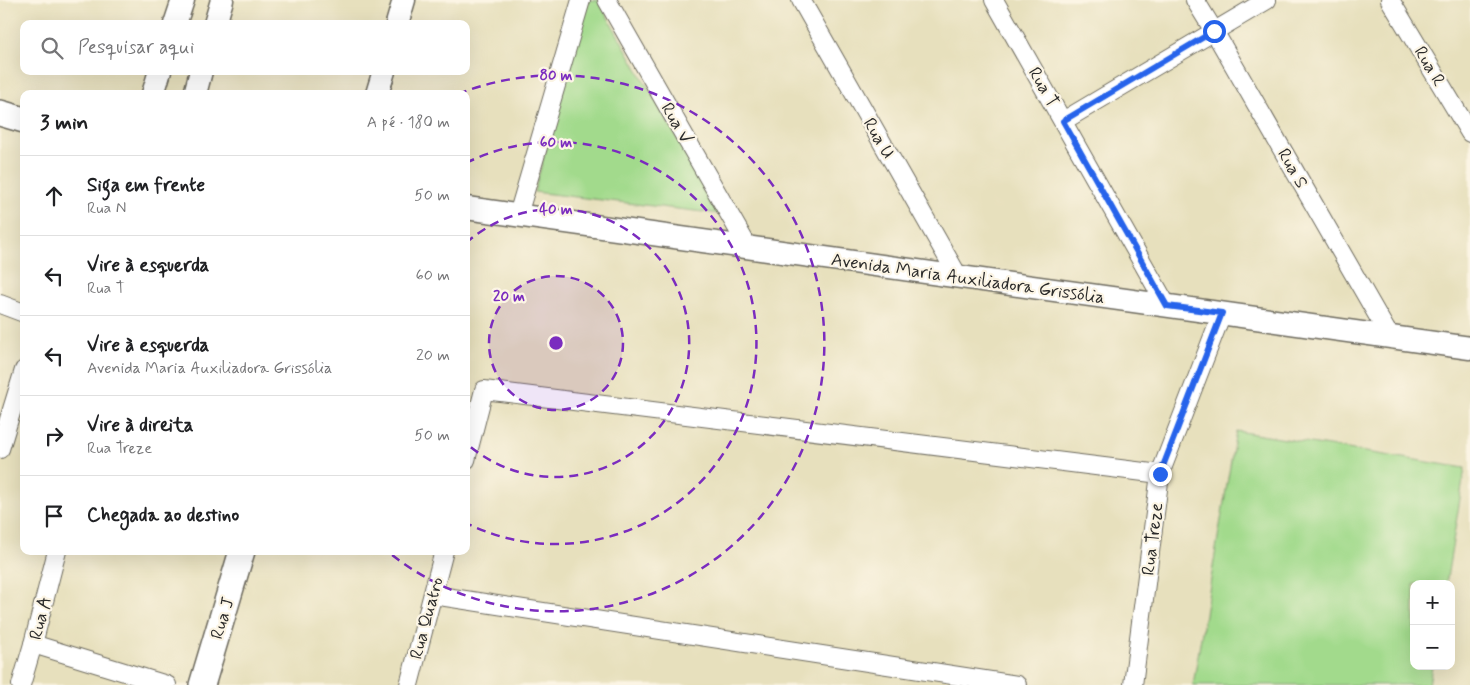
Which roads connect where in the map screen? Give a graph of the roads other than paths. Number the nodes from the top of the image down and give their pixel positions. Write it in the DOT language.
graph roads {
  1 [pos="183,0"];
  2 [pos="222,0"];
  3 [pos="404,0"];
  4 [pos="581,0"];
  5 [pos="607,0"];
  6 [pos="801,0"];
  7 [pos="994,0"];
  8 [pos="1195,0"];
  9 [pos="1267,0"];
  10 [pos="1390,0"];
  11 [pos="176,20"];
  12 [pos="216,20"];
  13 [pos="398,20"];
  14 [pos="1214,31"];
  15 [pos="159,75"];
  16 [pos="200,75"];
  17 [pos="383,75"];
  18 [pos="154,90"];
  19 [pos="195,90"];
  20 [pos="378,90"];
  21 [pos="0,113"];
  22 [pos="20,119"];
  23 [pos="1063,121"];
  24 [pos="1470,133"];
  25 [pos="470,209"];
  26 [pos="518,215"];
  27 [pos="748,247"];
  28 [pos="958,276"];
  29 [pos="0,304"];
  30 [pos="1167,306"];
  31 [pos="20,312"];
  32 [pos="1222,313"];
  33 [pos="1390,337"];
  34 [pos="1470,348"];
  35 [pos="20,383"];
  36 [pos="470,444"];
  37 [pos="0,449"];
  38 [pos="1160,474"];
  39 [pos="55,555"];
  40 [pos="241,555"];
  41 [pos="443,555"];
  42 [pos="433,595"];
  43 [pos="33,644"];
  44 [pos="20,685"];
  45 [pos="167,685"];
  46 [pos="202,685"];
  47 [pos="408,685"];
  48 [pos="1017,685"];
  49 [pos="1133,685"];
  1 -- 11 [label="street"];
  2 -- 12 [label="street"];
  3 -- 13 [label="street"];
  4 -- 26 [label="street"];
  5 -- 27 [label="street, Rua V"];
  6 -- 28 [label="street, Rua U"];
  7 -- 23 [label="street, Rua T"];
  8 -- 14 [label="street, Rua S"];
  9 -- 14 [label="street"];
  10 -- 24 [label="street, Rua R"];
  14 -- 23 [label="street"];
  14 -- 33 [label="street, Rua S"];
  15 -- 18 [label="street"];
  16 -- 19 [label="street"];
  17 -- 20 [label="street"];
  21 -- 22 [label="main road"];
  23 -- 30 [label="street, Rua T"];
  25 -- 26 [label="street, Avenida Maria Auxiliadora Grissólia"];
  26 -- 27 [label="street, Avenida Maria Auxiliadora Grissólia"];
  27 -- 28 [label="street, Avenida Maria Auxiliadora Grissólia"];
  28 -- 30 [label="street, Avenida Maria Auxiliadora Grissólia"];
  29 -- 31 [label="street"];
  30 -- 32 [label="street, Avenida Maria Auxiliadora Grissólia"];
  32 -- 33 [label="street, Avenida Maria Auxiliadora Grissólia"];
  32 -- 38 [label="street, Rua Treze"];
  33 -- 34 [label="street, Avenida Maria Auxiliadora Grissólia"];
  35 -- 37 [label="street"];
  36 -- 38 [label="street"];
  38 -- 49 [label="street, Rua Treze"];
  39 -- 43 [label="street, Rua A"];
  40 -- 46 [label="main road, Rua J"];
  41 -- 42 [label="street, Rua Quatro"];
  42 -- 47 [label="street, Rua Quatro"];
  42 -- 48 [label="street"];
  43 -- 44 [label="street, Rua A"];
  43 -- 45 [label="street"];
}
